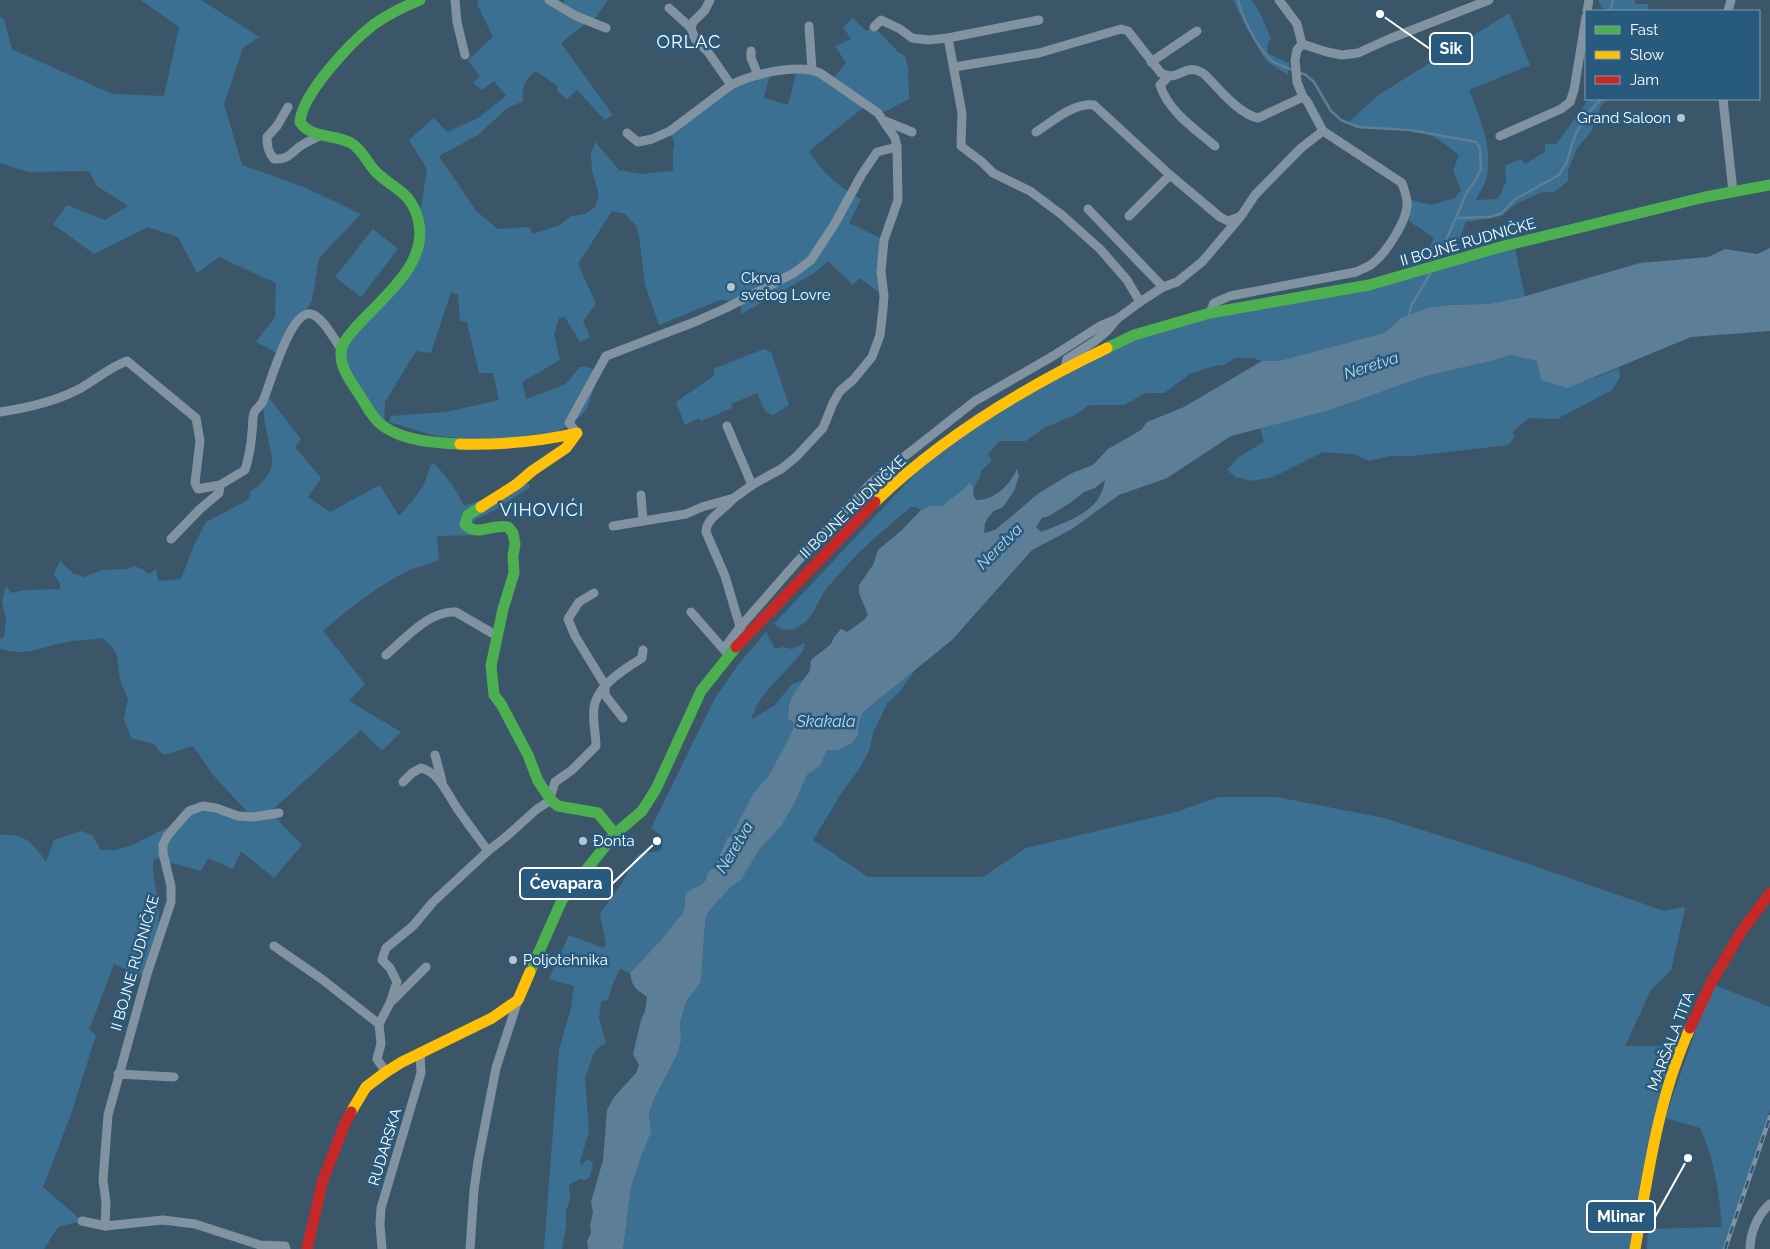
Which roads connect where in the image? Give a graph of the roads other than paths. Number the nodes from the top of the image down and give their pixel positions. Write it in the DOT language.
graph roads {
  1 [pos="420,0"];
  2 [pos="455,0"];
  3 [pos="549,0"];
  4 [pos="710,0"];
  5 [pos="1279,0"];
  6 [pos="1489,0"];
  7 [pos="669,8"];
  8 [pos="1039,20"];
  9 [pos="1585,23"];
  10 [pos="809,26"];
  11 [pos="874,27"];
  12 [pos="606,28"];
  13 [pos="691,28"];
  14 [pos="1197,31"];
  15 [pos="948,38"];
  16 [pos="1302,44"];
  17 [pos="751,51"];
  18 [pos="465,56"];
  19 [pos="1151,62"];
  20 [pos="954,67"];
  21 [pos="812,70"];
  22 [pos="758,75"];
  23 [pos="1168,77"];
  24 [pos="730,84"];
  25 [pos="1302,98"];
  26 [pos="1722,100"];
  27 [pos="288,107"];
  28 [pos="885,120"];
  29 [pos="1323,131"];
  30 [pos="912,132"];
  31 [pos="1036,132"];
  32 [pos="627,133"];
  33 [pos="322,135"];
  34 [pos="1500,136"];
  35 [pos="1215,146"];
  36 [pos="897,147"];
  37 [pos="1170,175"];
  38 [pos="1770,185"];
  39 [pos="1734,192"];
  40 [pos="1088,208"];
  41 [pos="1129,216"];
  42 [pos="1241,216"];
  43 [pos="1163,287"];
  44 [pos="1140,302"];
  45 [pos="1210,313"];
  46 [pos="1117,319"];
  47 [pos="341,349"];
  48 [pos="1065,368"];
  49 [pos="1007,383"];
  50 [pos="1020,395"];
  51 [pos="0,412"];
  52 [pos="727,426"];
  53 [pos="577,433"];
  54 [pos="220,485"];
  55 [pos="752,485"];
  56 [pos="641,495"];
  57 [pos="734,498"];
  58 [pos="643,521"];
  59 [pos="613,526"];
  60 [pos="171,539"];
  61 [pos="594,593"];
  62 [pos="691,612"];
  63 [pos="742,632"];
  64 [pos="497,636"];
  65 [pos="643,650"];
  66 [pos="727,652"];
  67 [pos="386,655"];
  68 [pos="605,686"];
  69 [pos="623,718"];
  70 [pos="435,755"];
  71 [pos="404,782"];
  72 [pos="445,787"];
  73 [pos="551,799"];
  74 [pos="279,813"];
  75 [pos="615,834"];
  76 [pos="488,851"];
  77 [pos="1770,893"];
  78 [pos="274,946"];
  79 [pos="426,967"];
  80 [pos="518,1000"];
  81 [pos="390,1003"];
  82 [pos="379,1024"];
  83 [pos="420,1054"];
  84 [pos="386,1072"];
  85 [pos="118,1074"];
  86 [pos="174,1077"];
  87 [pos="1770,1204"];
  88 [pos="1640,1216"];
  89 [pos="82,1221"];
  90 [pos="106,1226"];
  91 [pos="259,1247"];
  92 [pos="286,1249"];
  93 [pos="307,1249"];
  94 [pos="382,1249"];
  95 [pos="470,1249"];
  96 [pos="1635,1249"];
  97 [pos="1640,1249"];
  98 [pos="1750,1249"];
  1 -- 33 [label="street"];
  2 -- 18 [label="street"];
  3 -- 12 [label="street"];
  4 -- 13 [label="street"];
  5 -- 16 [label="street"];
  6 -- 16 [label="street"];
  7 -- 13 [label="street"];
  8 -- 15 [label="street"];
  9 -- 34 [label="street"];
  10 -- 21 [label="street"];
  11 -- 15 [label="street"];
  13 -- 24 [label="street"];
  14 -- 19 [label="street"];
  15 -- 20 [label="street"];
  16 -- 25 [label="street, II BOJNE RUDNIČKE"];
  17 -- 22 [label="street"];
  19 -- 20 [label="street"];
  19 -- 23 [label="street"];
  20 -- 44 [label="street"];
  21 -- 22 [label="street"];
  21 -- 28 [label="street"];
  22 -- 24 [label="street"];
  23 -- 25 [label="street"];
  23 -- 35 [label="street"];
  24 -- 32 [label="street"];
  25 -- 29 [label="street, II BOJNE RUDNIČKE"];
  26 -- 39 [label="street"];
  27 -- 33 [label="street"];
  28 -- 30 [label="street"];
  28 -- 36 [label="street"];
  29 -- 42 [label="street"];
  29 -- 45 [label="street, II BOJNE RUDNIČKE"];
  31 -- 37 [label="street"];
  33 -- 47 [label="street"];
  36 -- 53 [label="street"];
  36 -- 55 [label="street"];
  37 -- 41 [label="street"];
  37 -- 42 [label="street"];
  38 -- 39 [label="street, II BOJNE RUDNIČKE"];
  39 -- 45 [label="street, II BOJNE RUDNIČKE"];
  40 -- 43 [label="street"];
  42 -- 43 [label="street"];
  43 -- 44 [label="street"];
  44 -- 46 [label="street"];
  45 -- 48 [label="street, II BOJNE RUDNIČKE"];
  46 -- 48 [label="street, II BOJNE RUDNIČKE"];
  46 -- 49 [label="street, II BOJNE RUDNIČKE"];
  47 -- 53 [label="street"];
  47 -- 54 [label="street"];
  48 -- 50 [label="street, II BOJNE RUDNIČKE"];
  49 -- 50 [label="street"];
  49 -- 63 [label="street, II BOJNE RUDNIČKE"];
  50 -- 63 [label="street, II BOJNE RUDNIČKE"];
  51 -- 54 [label="street"];
  52 -- 55 [label="street"];
  53 -- 64 [label="street"];
  54 -- 60 [label="street"];
  55 -- 57 [label="street"];
  56 -- 58 [label="street"];
  57 -- 58 [label="street"];
  57 -- 63 [label="street"];
  58 -- 59 [label="street"];
  61 -- 68 [label="street"];
  62 -- 66 [label="street"];
  63 -- 66 [label="street, II BOJNE RUDNIČKE"];
  64 -- 67 [label="street"];
  64 -- 73 [label="street"];
  65 -- 68 [label="street"];
  66 -- 75 [label="street, II BOJNE RUDNIČKE"];
  68 -- 69 [label="street"];
  68 -- 73 [label="street"];
  70 -- 72 [label="street"];
  71 -- 72 [label="street"];
  72 -- 76 [label="street"];
  73 -- 75 [label="street"];
  73 -- 76 [label="street"];
  74 -- 85 [label="street, II BOJNE RUDNIČKE"];
  75 -- 80 [label="street, II BOJNE RUDNIČKE"];
  76 -- 81 [label="street"];
  77 -- 88 [label="street, MARŠALA TITA"];
  78 -- 82 [label="street"];
  79 -- 81 [label="street"];
  80 -- 83 [label="street"];
  80 -- 95 [label="street"];
  81 -- 82 [label="street"];
  82 -- 84 [label="street"];
  83 -- 84 [label="street"];
  83 -- 94 [label="street, RUDARSKA"];
  84 -- 93 [label="street"];
  85 -- 86 [label="street"];
  85 -- 90 [label="street, II BOJNE RUDNIČKE"];
  87 -- 98 [label="street"];
  88 -- 96 [label="street, MARŠALA TITA"];
  88 -- 97 [label="street, MARŠALA TITA"];
  89 -- 90 [label="street"];
  90 -- 91 [label="street"];
  91 -- 92 [label="street"];
}
